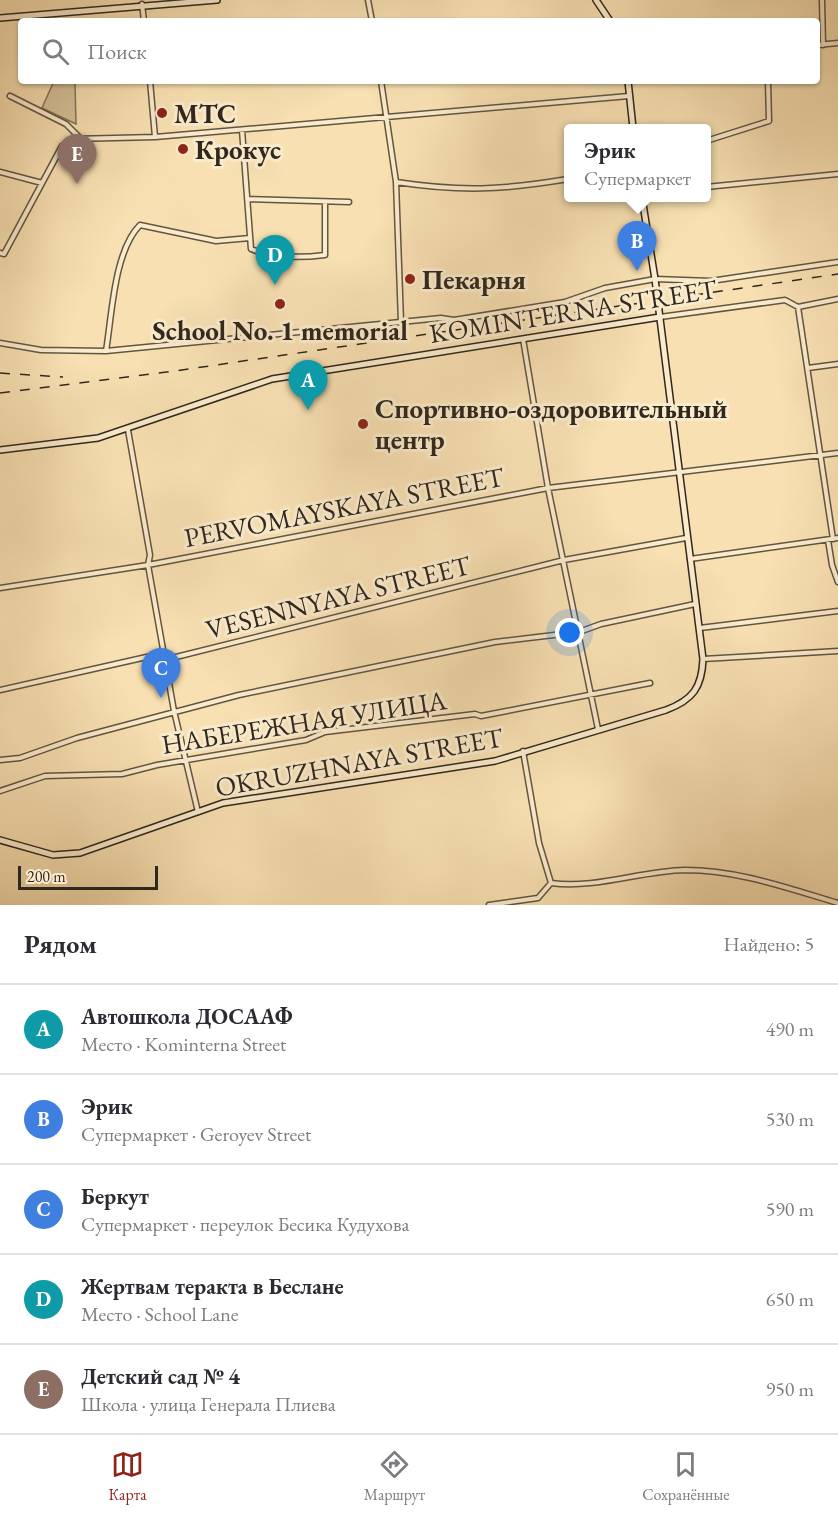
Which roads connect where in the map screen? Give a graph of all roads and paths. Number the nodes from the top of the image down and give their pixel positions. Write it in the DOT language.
graph roads {
  1 [pos="217,0"];
  2 [pos="368,0"];
  3 [pos="596,0"];
  4 [pos="822,0"];
  5 [pos="158,2"];
  6 [pos="142,4"];
  7 [pos="0,18"];
  8 [pos="144,18"];
  9 [pos="371,18"];
  10 [pos="608,18"];
  11 [pos="838,43"];
  12 [pos="823,45"];
  13 [pos="150,84"];
  14 [pos="381,84"];
  15 [pos="628,84"];
  16 [pos="768,84"];
  17 [pos="10,96"];
  18 [pos="630,96"];
  19 [pos="387,119"];
  20 [pos="633,124"];
  21 [pos="242,130"];
  22 [pos="155,137"];
  23 [pos="711,139"];
  24 [pos="82,140"];
  25 [pos="0,172"];
  26 [pos="838,174"];
  27 [pos="564,180"];
  28 [pos="396,182"];
  29 [pos="42,183"];
  30 [pos="711,187"];
  31 [pos="248,199"];
  32 [pos="326,202"];
  33 [pos="349,202"];
  34 [pos="643,202"];
  35 [pos="250,238"];
  36 [pos="0,253"];
  37 [pos="838,262"];
  38 [pos="655,279"];
  39 [pos="838,299"];
  40 [pos="798,307"];
  41 [pos="660,317"];
  42 [pos="401,322"];
  43 [pos="523,339"];
  44 [pos="0,343"];
  45 [pos="106,351"];
  46 [pos="838,364"];
  47 [pos="808,368"];
  48 [pos="128,430"];
  49 [pos="0,450"];
  50 [pos="838,453"];
  51 [pos="821,455"];
  52 [pos="680,473"];
  53 [pos="548,488"];
  54 [pos="686,538"];
  55 [pos="833,539"];
  56 [pos="564,560"];
  57 [pos="689,560"];
  58 [pos="148,564"];
  59 [pos="838,582"];
  60 [pos="0,588"];
  61 [pos="695,604"];
  62 [pos="838,610"];
  63 [pos="700,628"];
  64 [pos="579,632"];
  65 [pos="838,651"];
  66 [pos="703,658"];
  67 [pos="164,660"];
  68 [pos="650,682"];
  69 [pos="0,690"];
  70 [pos="591,694"];
  71 [pos="174,711"];
  72 [pos="598,729"];
  73 [pos="523,752"];
  74 [pos="0,760"];
  75 [pos="186,760"];
  76 [pos="0,791"];
  77 [pos="198,812"];
  78 [pos="0,840"];
  79 [pos="551,883"];
  80 [pos="838,903"];
  81 [pos="489,905"];
  1 -- 5 [label="street"];
  2 -- 9 [label="street"];
  3 -- 10 [label="street"];
  4 -- 12 [label="street"];
  5 -- 6 [label="street"];
  6 -- 7 [label="street"];
  6 -- 8 [label="street"];
  11 -- 12 [label="street"];
  13 -- 22 [label="street"];
  14 -- 19 [label="street"];
  15 -- 18 [label="street"];
  16 -- 23 [label="street"];
  17 -- 24 [label="street"];
  18 -- 19 [label="street"];
  18 -- 20 [label="street"];
  19 -- 21 [label="street"];
  19 -- 28 [label="street"];
  21 -- 22 [label="street"];
  21 -- 31 [label="street"];
  22 -- 24 [label="street"];
  24 -- 29 [label="street"];
  25 -- 29 [label="street"];
  26 -- 30 [label="street"];
  27 -- 28 [label="street"];
  28 -- 42 [label="street"];
  29 -- 36 [label="street"];
  31 -- 32 [label="street"];
  31 -- 35 [label="street"];
  32 -- 33 [label="street"];
  32 -- 35 [label="street"];
  34 -- 38 [label="street, OKRUZHNAYA STREET"];
  35 -- 45 [label="street"];
  37 -- 38 [label="street"];
  38 -- 41 [label="street, OKRUZHNAYA STREET"];
  38 -- 42 [label="street"];
  39 -- 40 [label="street, KOMINTERNA STREET"];
  40 -- 41 [label="street, KOMINTERNA STREET"];
  40 -- 47 [label="street"];
  41 -- 43 [label="street, KOMINTERNA STREET"];
  41 -- 52 [label="street, OKRUZHNAYA STREET"];
  42 -- 45 [label="street"];
  43 -- 48 [label="street, KOMINTERNA STREET"];
  43 -- 53 [label="street"];
  44 -- 45 [label="street"];
  46 -- 47 [label="street"];
  47 -- 51 [label="street"];
  48 -- 49 [label="street, KOMINTERNA STREET"];
  48 -- 58 [label="street"];
  50 -- 51 [label="street, PERVOMAYSKAYA STREET"];
  51 -- 52 [label="street, PERVOMAYSKAYA STREET"];
  51 -- 55 [label="street"];
  52 -- 53 [label="street, PERVOMAYSKAYA STREET"];
  52 -- 54 [label="street, OKRUZHNAYA STREET"];
  53 -- 56 [label="street"];
  53 -- 58 [label="street, PERVOMAYSKAYA STREET"];
  54 -- 56 [label="street, VESENNYAYA STREET"];
  54 -- 57 [label="street, OKRUZHNAYA STREET"];
  55 -- 57 [label="street"];
  55 -- 59 [label="street"];
  56 -- 64 [label="street"];
  56 -- 67 [label="street, VESENNYAYA STREET"];
  57 -- 61 [label="street, OKRUZHNAYA STREET"];
  58 -- 60 [label="street, PERVOMAYSKAYA STREET"];
  58 -- 67 [label="street"];
  61 -- 63 [label="street, OKRUZHNAYA STREET"];
  61 -- 64 [label="street"];
  62 -- 63 [label="street"];
  63 -- 66 [label="street, OKRUZHNAYA STREET"];
  64 -- 70 [label="street"];
  64 -- 71 [label="street"];
  65 -- 66 [label="street"];
  66 -- 72 [label="street, OKRUZHNAYA STREET"];
  67 -- 69 [label="street, VESENNYAYA STREET"];
  67 -- 71 [label="street"];
  68 -- 70 [label="street, НАБЕРЕЖНАЯ УЛИЦА"];
  70 -- 72 [label="street"];
  70 -- 75 [label="street, НАБЕРЕЖНАЯ УЛИЦА"];
  71 -- 74 [label="street"];
  71 -- 75 [label="street"];
  72 -- 73 [label="street, OKRUZHNAYA STREET"];
  73 -- 77 [label="street, OKRUZHNAYA STREET"];
  73 -- 79 [label="street"];
  75 -- 76 [label="street, НАБЕРЕЖНАЯ УЛИЦА"];
  75 -- 77 [label="street"];
  77 -- 78 [label="street, OKRUZHNAYA STREET"];
  79 -- 80 [label="street"];
  79 -- 81 [label="street"];
}
